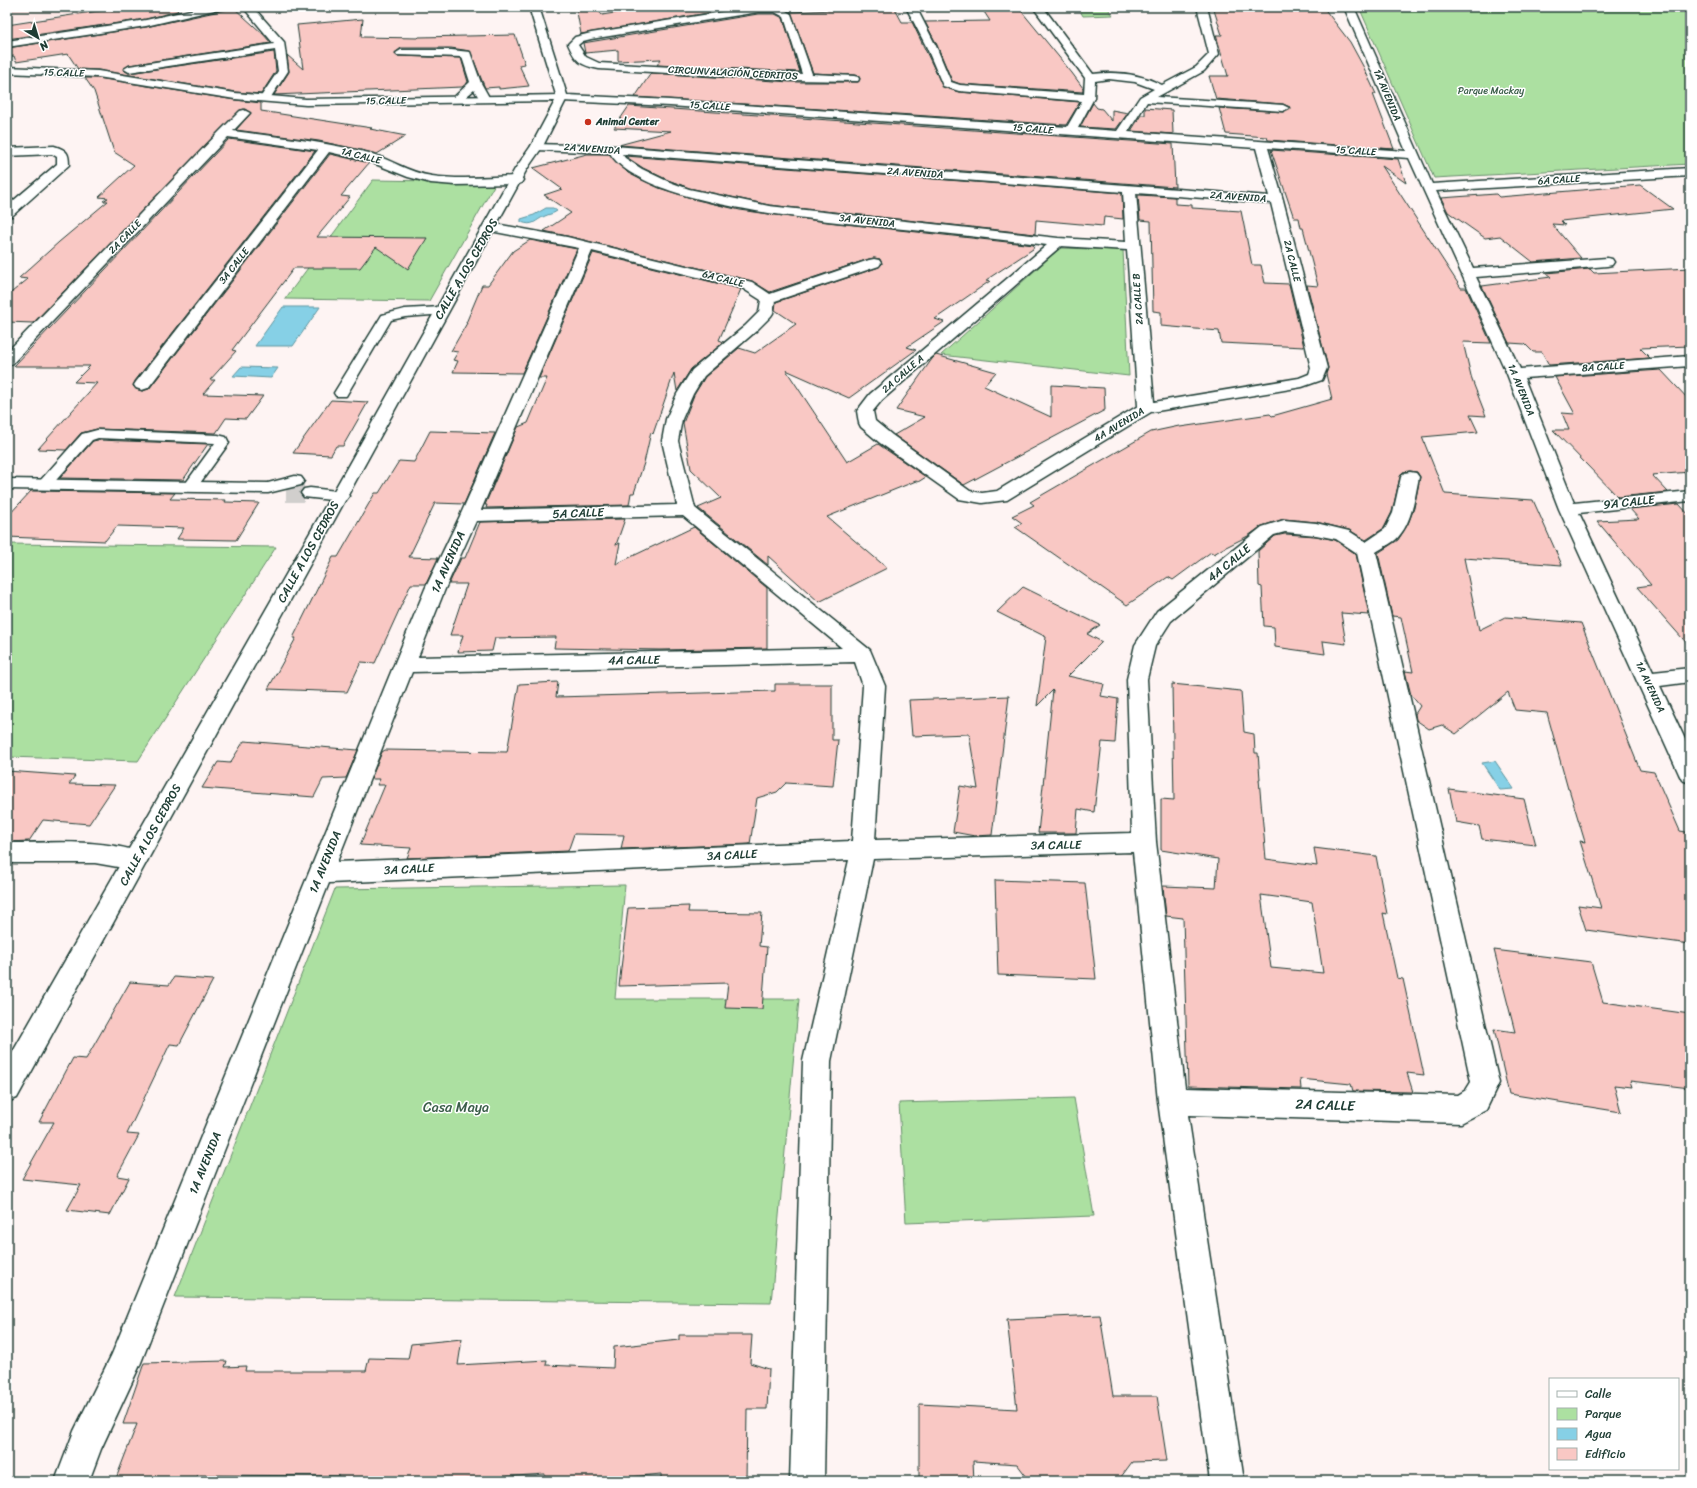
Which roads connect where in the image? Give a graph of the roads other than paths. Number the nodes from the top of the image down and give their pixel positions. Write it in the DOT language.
graph roads {
  1 [pos="216,7"];
  2 [pos="248,7"];
  3 [pos="534,7"];
  4 [pos="911,7"];
  5 [pos="1038,7"];
  6 [pos="1202,7"];
  7 [pos="1349,7"];
  8 [pos="7,44"];
  9 [pos="279,46"];
  10 [pos="401,53"];
  11 [pos="129,69"];
  12 [pos="7,70"];
  13 [pos="722,73"];
  14 [pos="748,75"];
  15 [pos="808,77"];
  16 [pos="1090,78"];
  17 [pos="854,79"];
  18 [pos="476,83"];
  19 [pos="742,87"];
  20 [pos="1162,89"];
  21 [pos="267,95"];
  22 [pos="562,98"];
  23 [pos="1090,98"];
  24 [pos="458,99"];
  25 [pos="485,99"];
  26 [pos="1144,99"];
  27 [pos="706,106"];
  28 [pos="1283,108"];
  29 [pos="244,113"];
  30 [pos="1070,132"];
  31 [pos="224,134"];
  32 [pos="1120,135"];
  33 [pos="1261,145"];
  34 [pos="545,146"];
  35 [pos="326,148"];
  36 [pos="614,150"];
  37 [pos="7,152"];
  38 [pos="1413,155"];
  39 [pos="1690,172"];
  40 [pos="517,180"];
  41 [pos="1428,188"];
  42 [pos="1129,189"];
  43 [pos="1276,200"];
  44 [pos="7,213"];
  45 [pos="490,227"];
  46 [pos="1058,242"];
  47 [pos="577,244"];
  48 [pos="1134,246"];
  49 [pos="1607,262"];
  50 [pos="874,263"];
  51 [pos="1468,273"];
  52 [pos="768,299"];
  53 [pos="442,311"];
  54 [pos="7,361"];
  55 [pos="1690,361"];
  56 [pos="1515,374"];
  57 [pos="1316,377"];
  58 [pos="142,385"];
  59 [pos="342,393"];
  60 [pos="1146,408"];
  61 [pos="1410,477"];
  62 [pos="7,484"];
  63 [pos="44,485"];
  64 [pos="190,487"];
  65 [pos="290,487"];
  66 [pos="313,487"];
  67 [pos="344,489"];
  68 [pos="1690,496"];
  69 [pos="982,498"];
  70 [pos="1568,509"];
  71 [pos="687,510"];
  72 [pos="469,516"];
  73 [pos="1366,550"];
  74 [pos="863,655"];
  75 [pos="404,665"];
  76 [pos="1690,675"];
  77 [pos="1647,680"];
  78 [pos="1690,774"];
  79 [pos="1144,842"];
  80 [pos="863,850"];
  81 [pos="7,853"];
  82 [pos="135,860"];
  83 [pos="321,873"];
  84 [pos="7,1089"];
  85 [pos="1172,1101"];
  86 [pos="72,1481"];
  87 [pos="807,1481"];
  88 [pos="1227,1481"];
  1 -- 8 [label="street"];
  2 -- 9 [label="street"];
  3 -- 22 [label="street"];
  4 -- 23 [label="street"];
  5 -- 16 [label="street"];
  6 -- 20 [label="street"];
  7 -- 38 [label="street, 1A AVENIDA"];
  9 -- 11 [label="street"];
  9 -- 21 [label="street"];
  10 -- 18 [label="street"];
  12 -- 21 [label="street, 15 CALLE"];
  13 -- 14 [label="street, CIRCUNVALACIÓN CEDRITOS"];
  13 -- 15 [label="street, CIRCUNVALACIÓN CEDRITOS"];
  13 -- 27 [label="street"];
  14 -- 15 [label="street, CIRCUNVALACIÓN CEDRITOS"];
  14 -- 19 [label="street"];
  15 -- 17 [label="street"];
  16 -- 20 [label="street"];
  16 -- 23 [label="street"];
  18 -- 24 [label="street"];
  18 -- 25 [label="street"];
  20 -- 26 [label="street"];
  21 -- 24 [label="street, 15 CALLE"];
  22 -- 25 [label="street, 15 CALLE"];
  22 -- 27 [label="street, 15 CALLE"];
  22 -- 34 [label="street, CALLE A LOS CEDROS"];
  23 -- 30 [label="street"];
  24 -- 25 [label="street, 15 CALLE"];
  26 -- 28 [label="street"];
  26 -- 32 [label="street"];
  27 -- 30 [label="street, 15 CALLE"];
  29 -- 31 [label="street, 2A CALLE"];
  30 -- 32 [label="street, 15 CALLE"];
  31 -- 35 [label="street, 1A CALLE"];
  31 -- 54 [label="street, 2A CALLE"];
  32 -- 33 [label="street, 15 CALLE"];
  33 -- 38 [label="street, 15 CALLE"];
  33 -- 43 [label="street, 2A CALLE"];
  34 -- 36 [label="street, 2A AVENIDA"];
  34 -- 40 [label="street, CALLE A LOS CEDROS"];
  35 -- 40 [label="street, 1A CALLE"];
  35 -- 58 [label="street, 3A CALLE"];
  36 -- 42 [label="street, 2A AVENIDA"];
  36 -- 46 [label="street, 3A AVENIDA"];
  37 -- 44 [label="street"];
  38 -- 41 [label="street, 1A AVENIDA"];
  39 -- 41 [label="street, 6A CALLE"];
  40 -- 45 [label="street, CALLE A LOS CEDROS"];
  41 -- 51 [label="street, 1A AVENIDA"];
  42 -- 43 [label="street, 2A AVENIDA"];
  42 -- 48 [label="street, 2A CALLE B"];
  43 -- 57 [label="street, 2A CALLE"];
  45 -- 47 [label="street, 6A CALLE"];
  45 -- 53 [label="street, CALLE A LOS CEDROS"];
  46 -- 48 [label="street, 3A AVENIDA"];
  46 -- 69 [label="street, 2A CALLE A"];
  47 -- 52 [label="street, 6A CALLE"];
  47 -- 72 [label="street, 1A AVENIDA"];
  48 -- 60 [label="street, 2A CALLE B"];
  49 -- 51 [label="street"];
  50 -- 52 [label="street"];
  51 -- 56 [label="street, 1A AVENIDA"];
  52 -- 71 [label="street"];
  53 -- 59 [label="lane"];
  53 -- 67 [label="street, CALLE A LOS CEDROS"];
  55 -- 56 [label="street, 8A CALLE"];
  56 -- 70 [label="street, 1A AVENIDA"];
  57 -- 60 [label="street, 4A AVENIDA"];
  60 -- 69 [label="street, 4A AVENIDA"];
  61 -- 73 [label="street"];
  62 -- 63 [label="street"];
  63 -- 64 [label="street"];
  63 -- 64 [label="lane"];
  64 -- 65 [label="street"];
  66 -- 67 [label="street"];
  67 -- 82 [label="street, CALLE A LOS CEDROS"];
  68 -- 70 [label="street, 9A CALLE"];
  70 -- 77 [label="street, 1A AVENIDA"];
  71 -- 72 [label="street, 5A CALLE"];
  71 -- 74 [label="street"];
  72 -- 75 [label="street, 1A AVENIDA"];
  73 -- 79 [label="street, 4A CALLE"];
  73 -- 85 [label="street, 2A CALLE"];
  74 -- 75 [label="street, 4A CALLE"];
  74 -- 80 [label="street"];
  75 -- 83 [label="street, 1A AVENIDA"];
  76 -- 77 [label="street"];
  77 -- 78 [label="street, 1A AVENIDA"];
  79 -- 80 [label="street, 3A CALLE"];
  79 -- 85 [label="street, 4A CALLE"];
  80 -- 83 [label="street, 3A CALLE"];
  80 -- 87 [label="street"];
  81 -- 82 [label="street"];
  82 -- 84 [label="street, CALLE A LOS CEDROS"];
  83 -- 86 [label="street, 1A AVENIDA"];
  85 -- 88 [label="street, 4A CALLE"];
}
